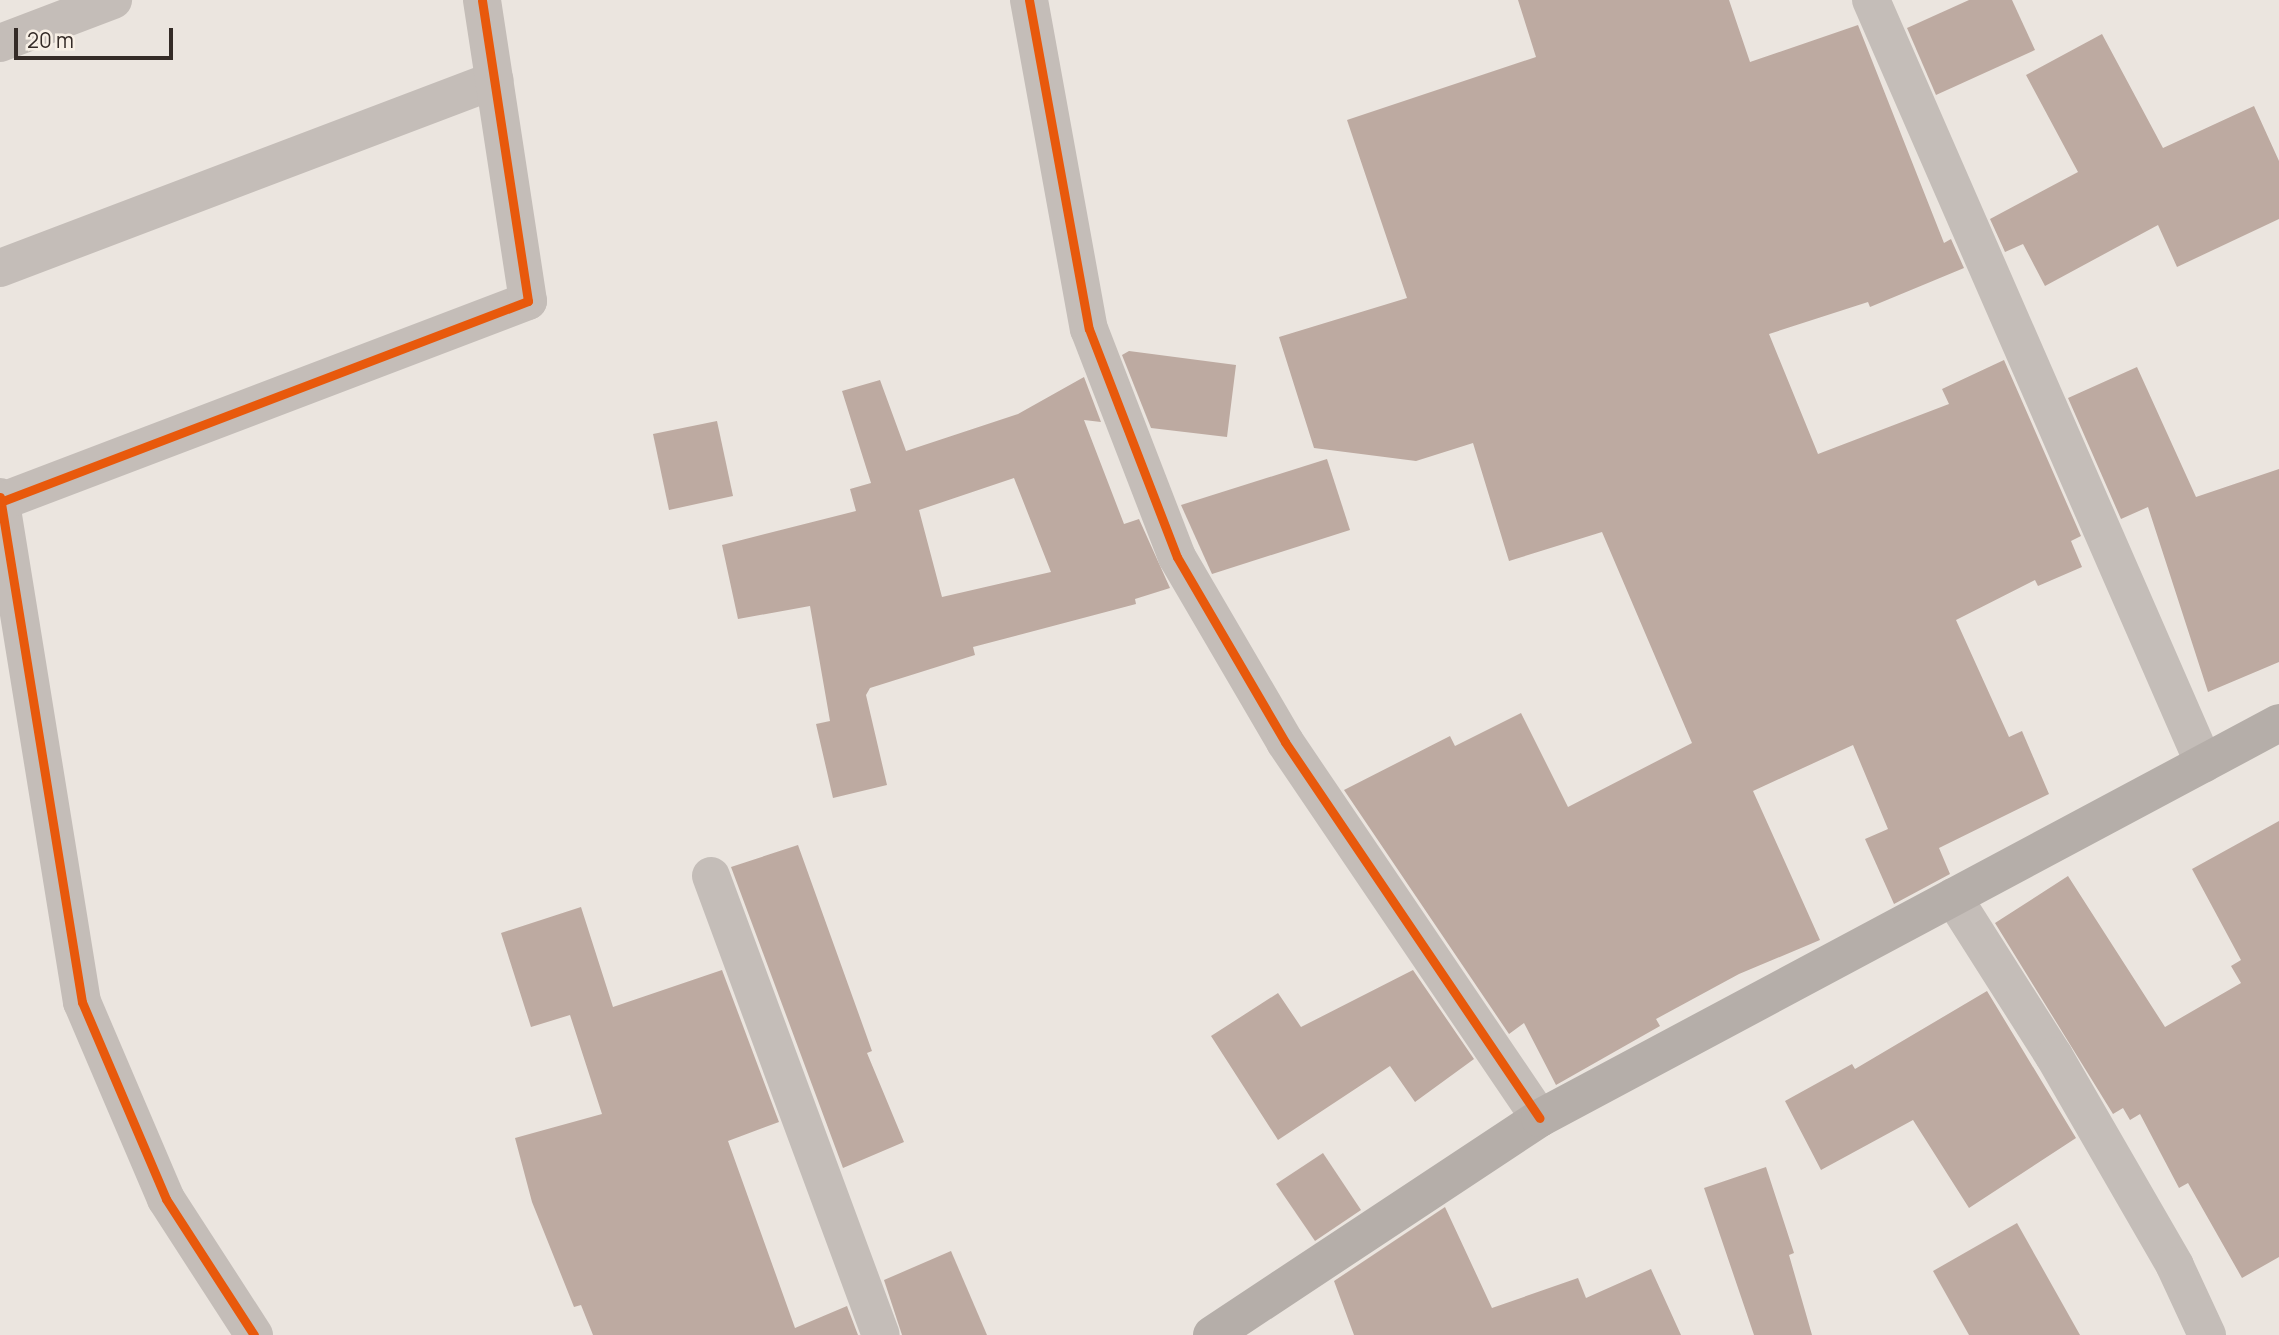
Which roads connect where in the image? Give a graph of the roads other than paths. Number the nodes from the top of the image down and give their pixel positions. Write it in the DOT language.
graph roads {
  1 [pos="113,0"];
  2 [pos="482,0"];
  3 [pos="1029,0"];
  4 [pos="1871,0"];
  5 [pos="0,43"];
  6 [pos="495,80"];
  7 [pos="0,268"];
  8 [pos="0,497"];
  9 [pos="0,502"];
  10 [pos="2279,723"];
  11 [pos="2204,764"];
  12 [pos="711,876"];
  13 [pos="1953,897"];
  14 [pos="1540,1118"];
  15 [pos="254,1335"];
  16 [pos="881,1335"];
  17 [pos="1212,1335"];
  18 [pos="2207,1335"];
  1 -- 5 [label="street"];
  2 -- 6 [label="street"];
  3 -- 14 [label="street"];
  4 -- 11 [label="street"];
  6 -- 7 [label="street"];
  6 -- 9 [label="street"];
  8 -- 9 [label="street"];
  9 -- 15 [label="street"];
  10 -- 11 [label="main road"];
  11 -- 13 [label="main road"];
  12 -- 16 [label="street"];
  13 -- 14 [label="main road"];
  13 -- 18 [label="street"];
  14 -- 17 [label="main road"];
}
